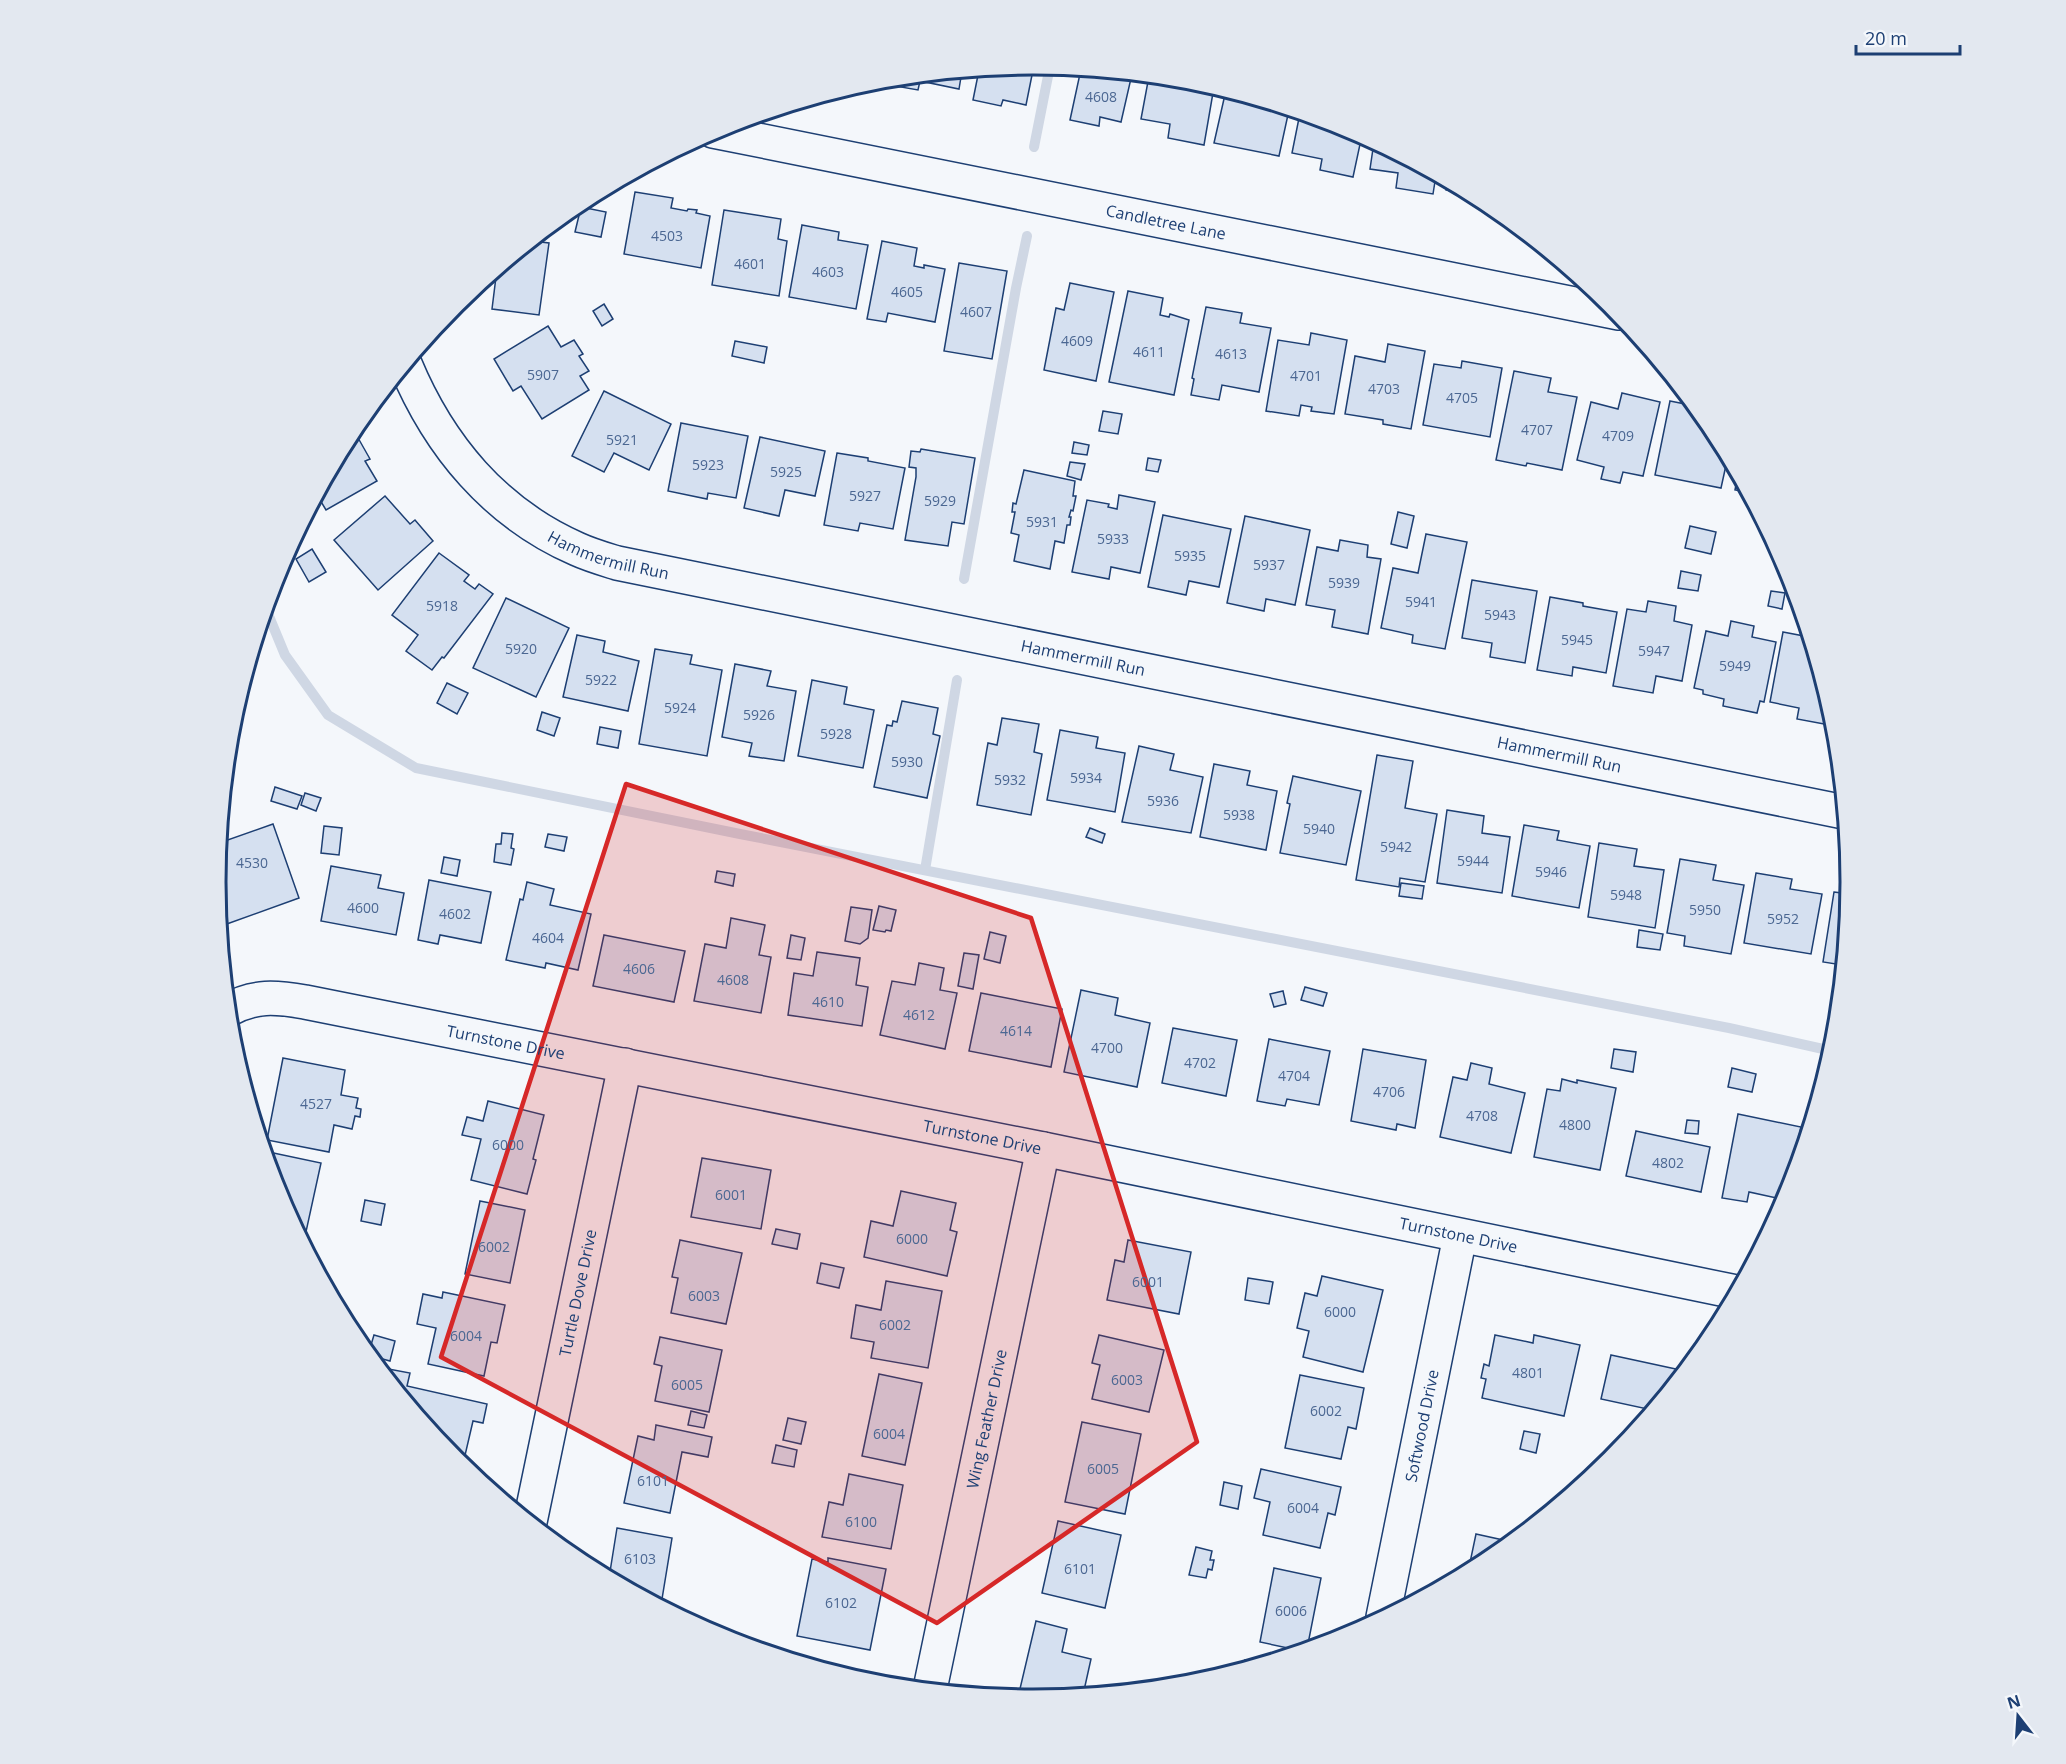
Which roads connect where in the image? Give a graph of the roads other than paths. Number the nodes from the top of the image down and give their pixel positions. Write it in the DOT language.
graph roads {
  1 [pos="729,134"];
  2 [pos="1603,310"];
  3 [pos="408,372"];
  4 [pos="1836,810"];
  5 [pos="236,1007"];
  6 [pos="625,1065"];
  7 [pos="1043,1149"];
  8 [pos="1460,1236"];
  9 [pos="1729,1291"];
  10 [pos="532,1514"];
  11 [pos="1385,1608"];
  12 [pos="931,1682"];
  1 -- 2 [label="street, Candletree Lane"];
  3 -- 4 [label="street, Hammermill Run"];
  5 -- 6 [label="street, Turnstone Drive"];
  6 -- 7 [label="street, Turnstone Drive"];
  6 -- 10 [label="street, Turtle Dove Drive"];
  7 -- 8 [label="street, Turnstone Drive"];
  7 -- 12 [label="street, Wing Feather Drive"];
  8 -- 9 [label="street, Turnstone Drive"];
  8 -- 11 [label="street, Softwood Drive"];
}
